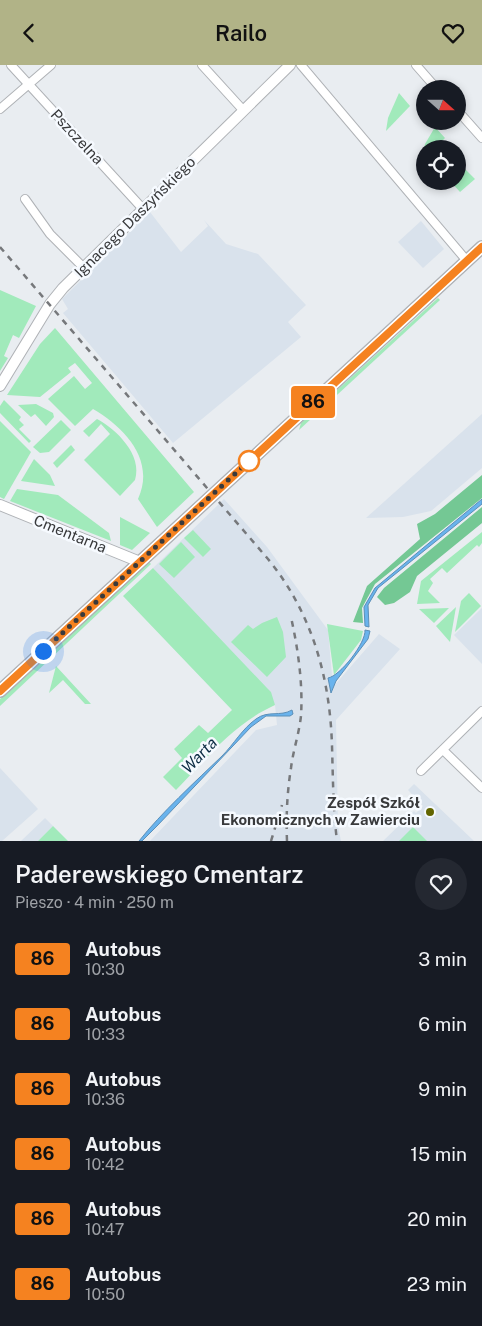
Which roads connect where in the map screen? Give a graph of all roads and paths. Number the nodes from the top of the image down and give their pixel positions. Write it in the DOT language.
graph roads {
  1 [pos="11,65"];
  2 [pos="51,65"];
  3 [pos="202,65"];
  4 [pos="290,65"];
  5 [pos="301,65"];
  6 [pos="416,65"];
  7 [pos="429,80"];
  8 [pos="29,85"];
  9 [pos="0,109"];
  10 [pos="243,109"];
  11 [pos="466,120"];
  12 [pos="482,138"];
  13 [pos="25,199"];
  14 [pos="143,209"];
  15 [pos="482,247"];
  16 [pos="467,261"];
  17 [pos="83,267"];
  18 [pos="0,386"];
  19 [pos="0,505"];
  20 [pos="140,562"];
  21 [pos="0,691"];
  22 [pos="482,711"];
  23 [pos="442,750"];
  24 [pos="421,771"];
  25 [pos="482,788"];
  1 -- 8 [label="street, Pszczelna"];
  2 -- 8 [label="street"];
  3 -- 10 [label="street"];
  4 -- 10 [label="street, Ignacego Daszyńskiego"];
  5 -- 16 [label="street"];
  6 -- 7 [label="street"];
  8 -- 9 [label="street"];
  8 -- 14 [label="street, Pszczelna"];
  10 -- 14 [label="street, Ignacego Daszyńskiego"];
  11 -- 12 [label="street"];
  13 -- 17 [label="street"];
  14 -- 17 [label="street, Ignacego Daszyńskiego"];
  15 -- 16 [label="main road"];
  16 -- 20 [label="main road"];
  17 -- 18 [label="street, Ignacego Daszyńskiego"];
  19 -- 20 [label="street, Cmentarna"];
  20 -- 21 [label="main road"];
  22 -- 23 [label="street"];
  23 -- 24 [label="street"];
  23 -- 25 [label="street"];
}
